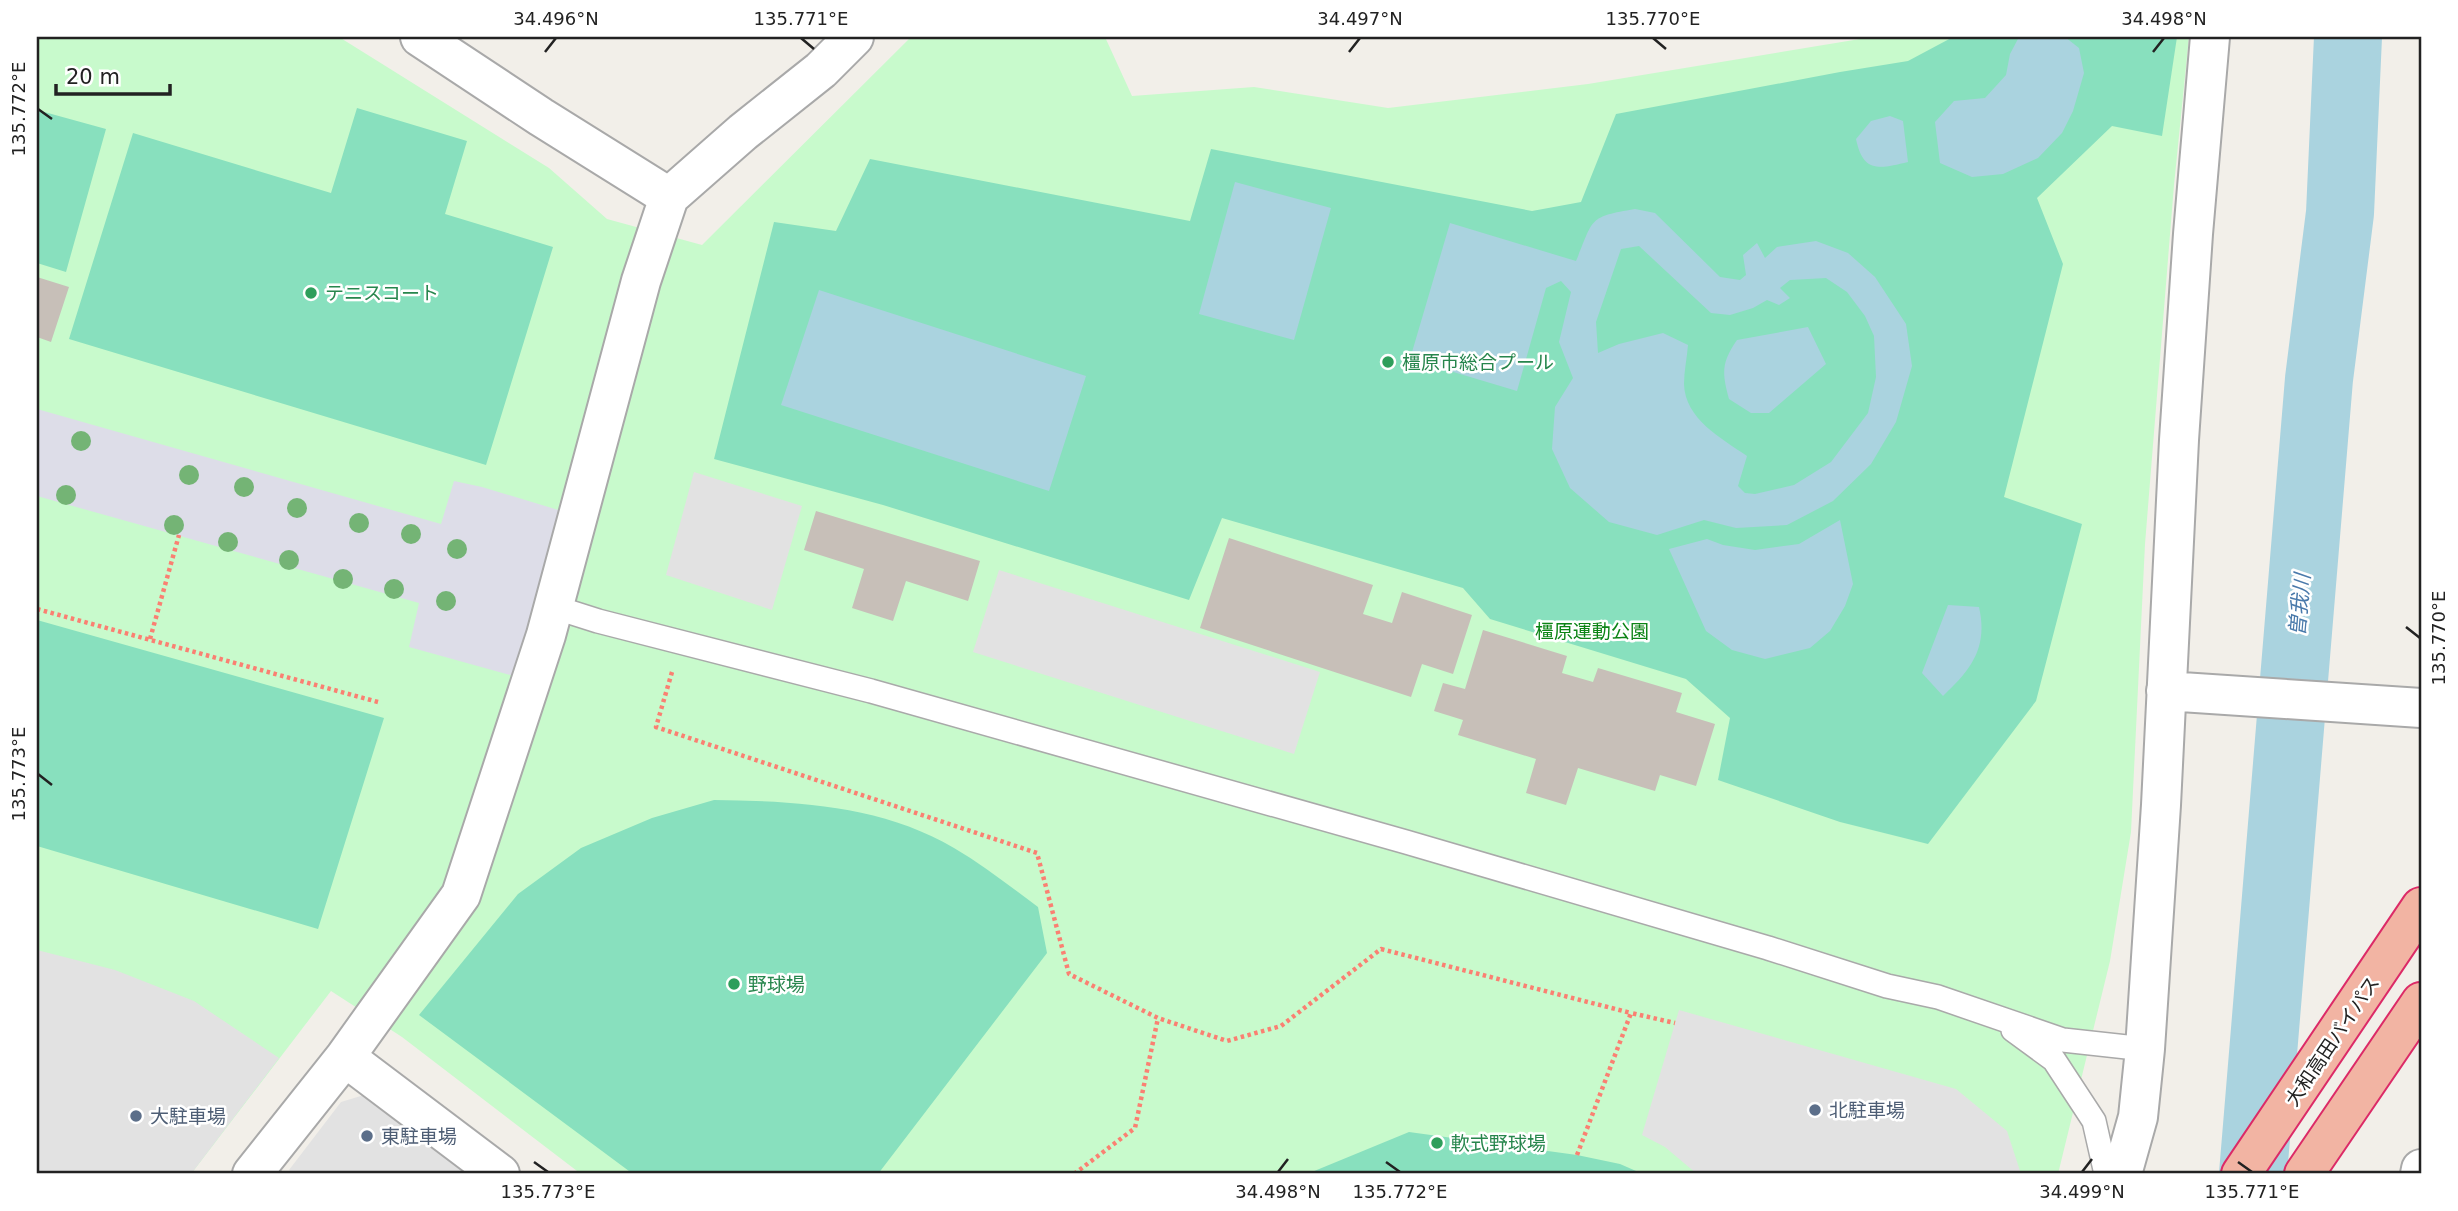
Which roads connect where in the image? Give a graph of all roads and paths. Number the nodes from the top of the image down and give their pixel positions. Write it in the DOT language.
graph roads {
  1 [pos="420,37"];
  2 [pos="854,37"];
  3 [pos="2210,37"];
  4 [pos="669,197"];
  5 [pos="179,535"];
  6 [pos="554,607"];
  7 [pos="37,609"];
  8 [pos="150,639"];
  9 [pos="673,670"];
  10 [pos="2176,692"];
  11 [pos="378,702"];
  12 [pos="2414,707"];
  13 [pos="2421,907"];
  14 [pos="2421,1002"];
  15 [pos="2357,1004"];
  16 [pos="1630,1013"];
  17 [pos="1158,1017"];
  18 [pos="1997,1018"];
  19 [pos="1675,1023"];
  20 [pos="2145,1049"];
  21 [pos="345,1057"];
  22 [pos="2348,1112"];
  23 [pos="1577,1155"];
  24 [pos="2421,1169"];
  25 [pos="252,1174"];
  26 [pos="500,1174"];
  27 [pos="1074,1174"];
  28 [pos="2106,1174"];
  29 [pos="2122,1174"];
  30 [pos="2223,1174"];
  31 [pos="2241,1174"];
  32 [pos="2304,1174"];
  33 [pos="2310,1174"];
  34 [pos="2420,1174"];
  1 -- 4 [label="street"];
  2 -- 4 [label="street"];
  3 -- 10 [label="street"];
  4 -- 6 [label="street"];
  5 -- 8 [label="path"];
  6 -- 18 [label="lane"];
  6 -- 21 [label="street"];
  7 -- 8 [label="path"];
  8 -- 11 [label="path"];
  9 -- 17 [label="path"];
  10 -- 12 [label="street"];
  10 -- 20 [label="street"];
  13 -- 15 [label="highway, 大和高田バイパス"];
  14 -- 22 [label="highway"];
  15 -- 30 [label="highway"];
  15 -- 31 [label="highway, 大和高田バイパス"];
  16 -- 17 [label="path"];
  16 -- 19 [label="path"];
  16 -- 23 [label="path"];
  17 -- 27 [label="path"];
  18 -- 20 [label="lane"];
  18 -- 28 [label="lane"];
  20 -- 29 [label="street"];
  21 -- 25 [label="street"];
  21 -- 26 [label="street"];
  22 -- 32 [label="highway"];
  22 -- 33 [label="highway"];
  24 -- 34 [label="street"];
}
